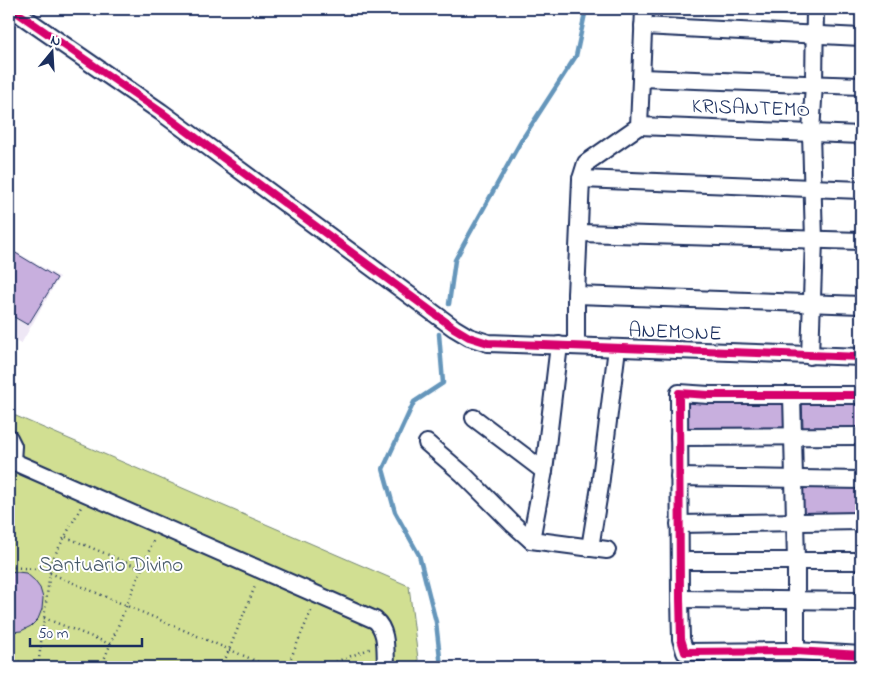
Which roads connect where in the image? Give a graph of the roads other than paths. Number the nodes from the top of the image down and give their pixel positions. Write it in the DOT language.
graph roads {
  1 [pos="12,9"];
  2 [pos="644,9"];
  3 [pos="815,9"];
  4 [pos="643,26"];
  5 [pos="816,35"];
  6 [pos="861,37"];
  7 [pos="641,78"];
  8 [pos="814,84"];
  9 [pos="861,86"];
  10 [pos="639,126"];
  11 [pos="811,132"];
  12 [pos="861,135"];
  13 [pos="581,179"];
  14 [pos="814,188"];
  15 [pos="861,190"];
  16 [pos="580,233"];
  17 [pos="814,240"];
  18 [pos="861,241"];
  19 [pos="576,295"];
  20 [pos="811,303"];
  21 [pos="861,306"];
  22 [pos="559,345"];
  23 [pos="576,346"];
  24 [pos="617,348"];
  25 [pos="810,356"];
  26 [pos="861,357"];
  27 [pos="792,395"];
  28 [pos="861,395"];
  29 [pos="474,418"];
  30 [pos="792,436"];
  31 [pos="861,436"];
  32 [pos="679,437"];
  33 [pos="9,438"];
  34 [pos="426,443"];
  35 [pos="544,471"];
  36 [pos="679,477"];
  37 [pos="793,478"];
  38 [pos="861,480"];
  39 [pos="795,521"];
  40 [pos="861,521"];
  41 [pos="679,524"];
  42 [pos="531,540"];
  43 [pos="590,548"];
  44 [pos="608,550"];
  45 [pos="681,561"];
  46 [pos="796,561"];
  47 [pos="861,562"];
  48 [pos="680,599"];
  49 [pos="795,601"];
  50 [pos="861,601"];
  51 [pos="796,651"];
  52 [pos="861,655"];
  53 [pos="386,667"];
  1 -- 22 [label="street, ANEMONE"];
  2 -- 4 [label="street"];
  3 -- 5 [label="street"];
  4 -- 5 [label="street"];
  4 -- 7 [label="street"];
  5 -- 6 [label="street"];
  5 -- 8 [label="street"];
  7 -- 8 [label="street"];
  7 -- 10 [label="street"];
  8 -- 9 [label="street"];
  8 -- 11 [label="street"];
  10 -- 11 [label="street, KRISANTEMO"];
  10 -- 13 [label="street"];
  11 -- 12 [label="street, KRISANTEMO"];
  11 -- 14 [label="street"];
  13 -- 14 [label="street"];
  13 -- 16 [label="street"];
  14 -- 15 [label="street"];
  14 -- 17 [label="street"];
  16 -- 17 [label="street"];
  16 -- 19 [label="street"];
  17 -- 18 [label="street"];
  17 -- 20 [label="street"];
  19 -- 20 [label="street"];
  19 -- 23 [label="street"];
  20 -- 21 [label="street"];
  20 -- 25 [label="street"];
  22 -- 23 [label="street, ANEMONE"];
  22 -- 35 [label="street"];
  23 -- 24 [label="street, ANEMONE"];
  24 -- 25 [label="street, ANEMONE"];
  24 -- 43 [label="street"];
  25 -- 26 [label="street, ANEMONE"];
  27 -- 28 [label="street"];
  27 -- 30 [label="street"];
  27 -- 32 [label="street"];
  29 -- 35 [label="street"];
  30 -- 31 [label="street"];
  30 -- 32 [label="street"];
  30 -- 37 [label="street"];
  32 -- 36 [label="street"];
  33 -- 53 [label="street"];
  34 -- 42 [label="street"];
  35 -- 42 [label="street"];
  36 -- 37 [label="street"];
  36 -- 41 [label="street"];
  37 -- 38 [label="street"];
  37 -- 39 [label="street"];
  39 -- 40 [label="street"];
  39 -- 41 [label="street"];
  39 -- 46 [label="street"];
  41 -- 45 [label="street"];
  42 -- 43 [label="street"];
  43 -- 44 [label="street"];
  45 -- 46 [label="street"];
  45 -- 48 [label="street"];
  46 -- 47 [label="street"];
  46 -- 49 [label="street"];
  48 -- 49 [label="street"];
  48 -- 51 [label="street"];
  49 -- 50 [label="street"];
  49 -- 51 [label="street"];
  51 -- 52 [label="street"];
}
